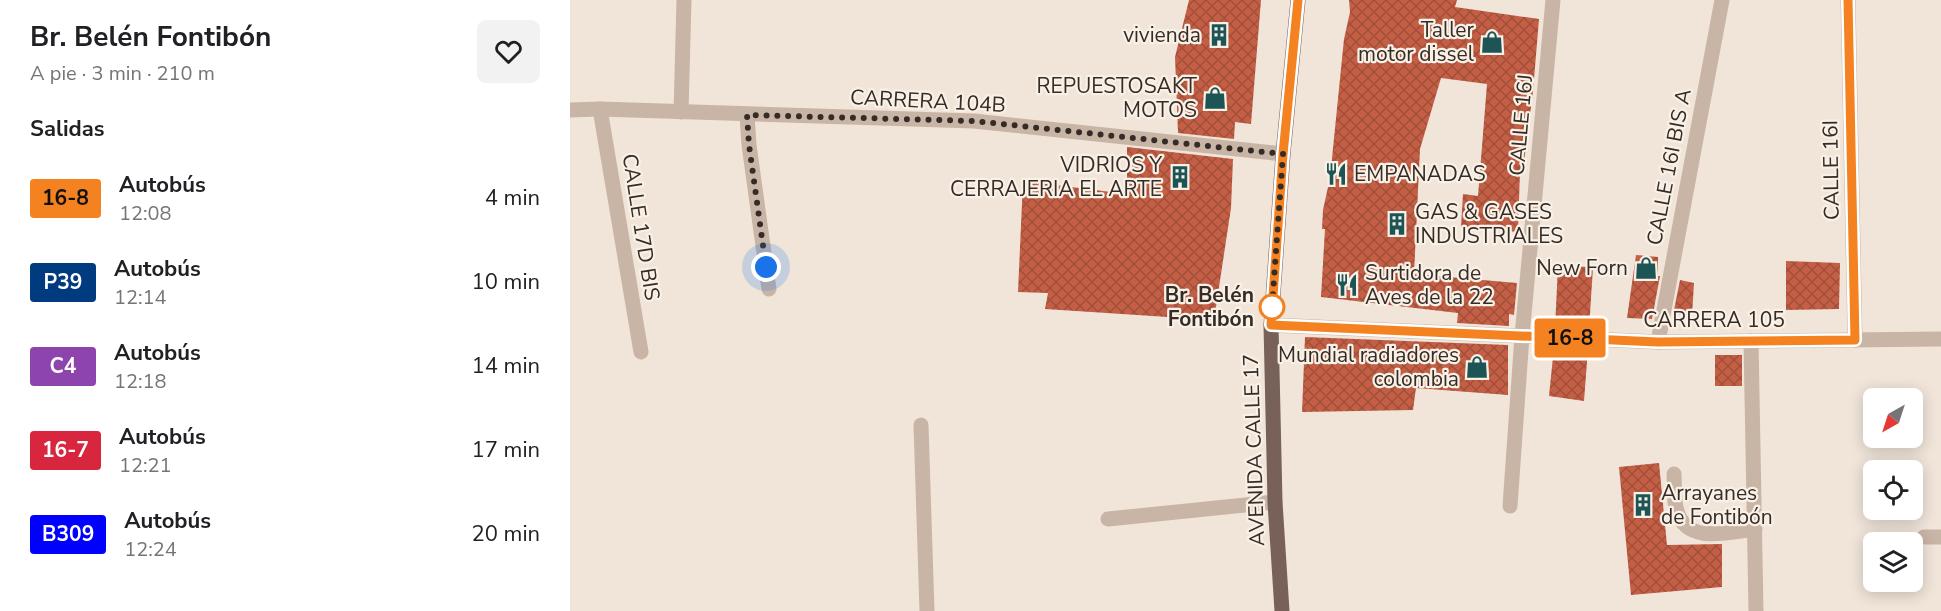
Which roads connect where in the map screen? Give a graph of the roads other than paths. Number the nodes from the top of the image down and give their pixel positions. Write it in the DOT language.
graph roads {
  1 [pos="684,0"];
  2 [pos="1298,0"];
  3 [pos="1553,0"];
  4 [pos="1722,0"];
  5 [pos="1848,0"];
  6 [pos="600,109"];
  7 [pos="570,110"];
  8 [pos="681,112"];
  9 [pos="747,115"];
  10 [pos="1283,154"];
  11 [pos="769,289"];
  12 [pos="1271,325"];
  13 [pos="1522,336"];
  14 [pos="1941,339"];
  15 [pos="1855,340"];
  16 [pos="1751,341"];
  17 [pos="1658,342"];
  18 [pos="641,352"];
  19 [pos="921,425"];
  20 [pos="1674,474"];
  21 [pos="1275,502"];
  22 [pos="1510,506"];
  23 [pos="1108,519"];
  24 [pos="1755,529"];
  25 [pos="1924,537"];
  26 [pos="1941,537"];
  27 [pos="927,611"];
  28 [pos="1282,611"];
  29 [pos="1756,611"];
  1 -- 8 [label="street"];
  2 -- 10 [label="main road, AVENIDA CALLE 17"];
  3 -- 13 [label="street, CALLE 16J"];
  4 -- 17 [label="street, CALLE 16I BIS A"];
  5 -- 15 [label="street, CALLE 16I"];
  6 -- 7 [label="street, CARRERA 104B"];
  6 -- 8 [label="street, CARRERA 104B"];
  6 -- 18 [label="street, CALLE 17D BIS"];
  8 -- 9 [label="street, CARRERA 104B"];
  9 -- 10 [label="street, CARRERA 104B"];
  9 -- 11 [label="street"];
  10 -- 12 [label="main road, AVENIDA CALLE 17"];
  12 -- 13 [label="street, CARRERA 105"];
  12 -- 21 [label="main road, AVENIDA CALLE 17"];
  13 -- 17 [label="street, CARRERA 105"];
  13 -- 22 [label="street, CALLE 16J"];
  14 -- 15 [label="street, CARRERA 105"];
  15 -- 16 [label="street, CARRERA 105"];
  16 -- 17 [label="street, CARRERA 105"];
  16 -- 24 [label="street"];
  19 -- 27 [label="street"];
  20 -- 24 [label="street"];
  21 -- 23 [label="street"];
  21 -- 28 [label="main road, AVENIDA CALLE 17"];
  24 -- 29 [label="street"];
  25 -- 26 [label="street"];
}
